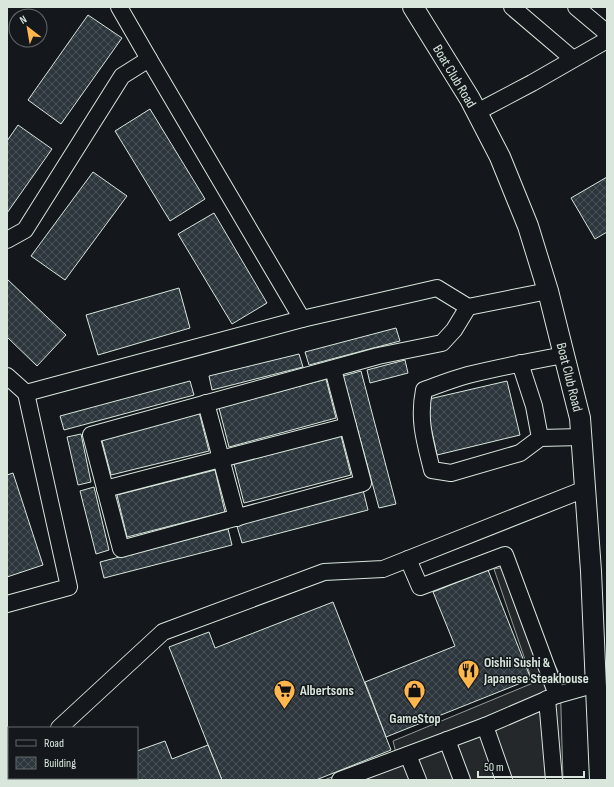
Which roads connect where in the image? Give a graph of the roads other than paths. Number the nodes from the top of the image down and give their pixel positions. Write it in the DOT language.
graph roads {
  1 [pos="120,7"];
  2 [pos="414,7"];
  3 [pos="512,7"];
  4 [pos="576,7"];
  5 [pos="607,33"];
  6 [pos="607,40"];
  7 [pos="149,59"];
  8 [pos="573,60"];
  9 [pos="477,112"];
  10 [pos="7,240"];
  11 [pos="548,291"];
  12 [pos="468,307"];
  13 [pos="302,319"];
  14 [pos="564,355"];
  15 [pos="520,363"];
  16 [pos="333,369"];
  17 [pos="7,376"];
  18 [pos="26,393"];
  19 [pos="206,403"];
  20 [pos="348,426"];
  21 [pos="581,437"];
  22 [pos="540,438"];
  23 [pos="221,459"];
  24 [pos="105,489"];
  25 [pos="585,489"];
  26 [pos="237,518"];
  27 [pos="408,559"];
  28 [pos="7,604"];
  29 [pos="601,645"];
  30 [pos="596,684"];
  31 [pos="552,697"];
  32 [pos="486,726"];
  33 [pos="60,727"];
  34 [pos="447,740"];
  35 [pos="408,755"];
  36 [pos="369,775"];
  37 [pos="340,780"];
  38 [pos="418,780"];
  39 [pos="462,780"];
  40 [pos="504,780"];
  41 [pos="554,780"];
  42 [pos="600,780"];
  1 -- 7 [label="street"];
  2 -- 9 [label="main road, Boat Club Road"];
  3 -- 8 [label="street"];
  4 -- 5 [label="street"];
  6 -- 8 [label="street"];
  7 -- 10 [label="street"];
  7 -- 13 [label="street"];
  8 -- 9 [label="street"];
  9 -- 11 [label="main road, Boat Club Road"];
  11 -- 12 [label="street"];
  11 -- 14 [label="main road, Boat Club Road"];
  12 -- 13 [label="street"];
  12 -- 16 [label="street"];
  13 -- 18 [label="street"];
  14 -- 15 [label="street"];
  14 -- 21 [label="main road, Boat Club Road"];
  15 -- 22 [label="street"];
  15 -- 22 [label="street"];
  16 -- 19 [label="street"];
  16 -- 20 [label="street"];
  17 -- 18 [label="street"];
  18 -- 28 [label="street"];
  19 -- 23 [label="street"];
  19 -- 24 [label="street"];
  20 -- 23 [label="street"];
  20 -- 26 [label="street"];
  21 -- 22 [label="street"];
  21 -- 25 [label="main road, Boat Club Road"];
  23 -- 24 [label="street"];
  23 -- 26 [label="street"];
  24 -- 26 [label="street"];
  25 -- 27 [label="street"];
  25 -- 29 [label="main road, Boat Club Road"];
  27 -- 31 [label="street"];
  27 -- 33 [label="street"];
  29 -- 30 [label="main road, Boat Club Road"];
  30 -- 31 [label="street"];
  30 -- 42 [label="main road, Boat Club Road"];
  31 -- 32 [label="street"];
  31 -- 41 [label="street"];
  32 -- 34 [label="street"];
  32 -- 40 [label="street"];
  34 -- 35 [label="street"];
  34 -- 39 [label="street"];
  35 -- 36 [label="street"];
  35 -- 38 [label="street"];
  36 -- 37 [label="street"];
}
